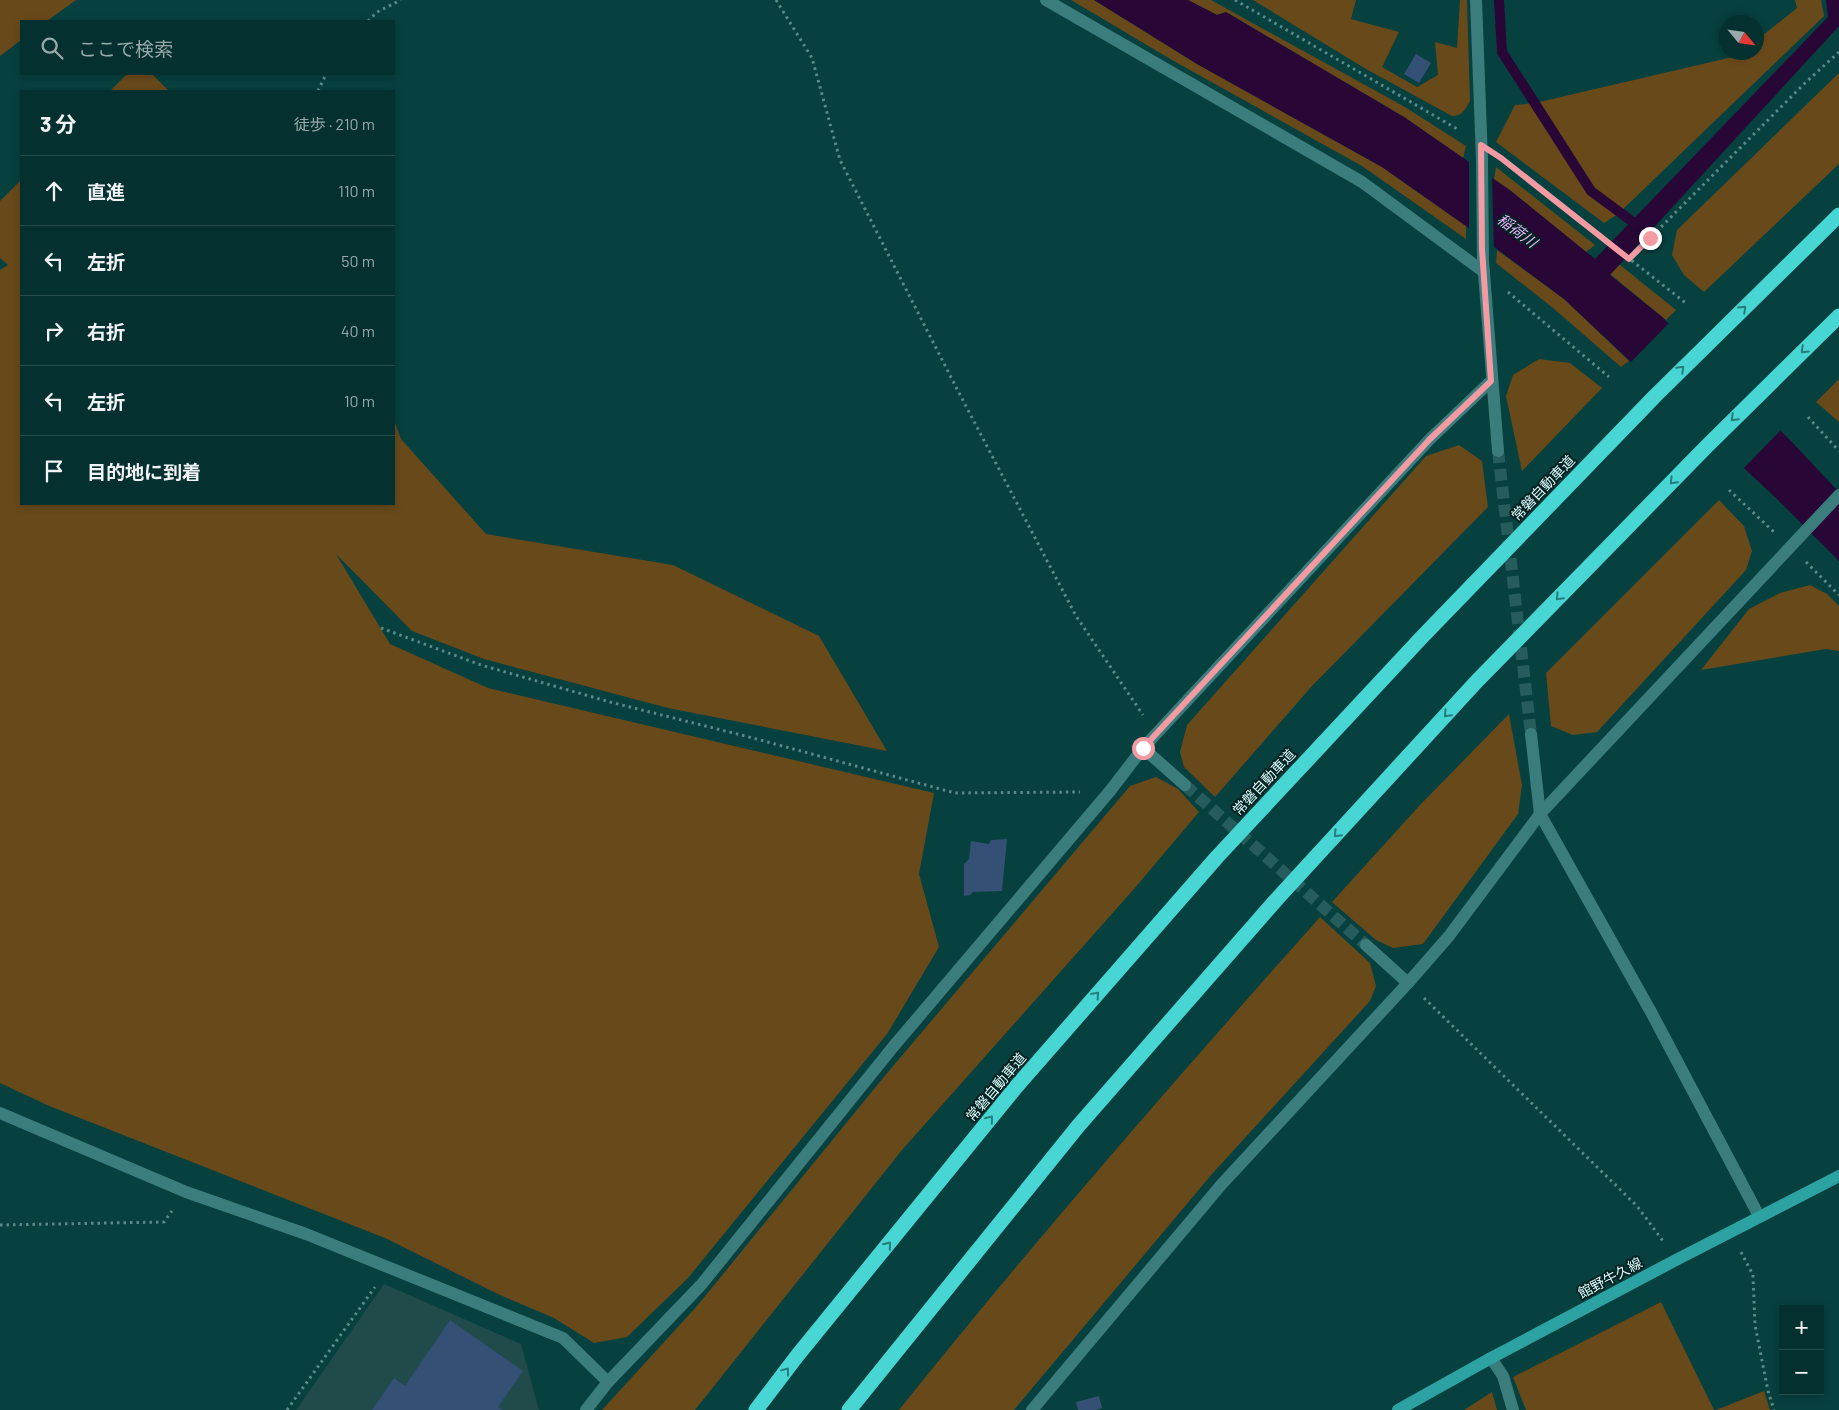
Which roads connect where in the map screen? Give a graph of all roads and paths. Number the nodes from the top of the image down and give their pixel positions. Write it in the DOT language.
graph roads {
  1 [pos="401,0"];
  2 [pos="776,0"];
  3 [pos="1046,0"];
  4 [pos="1235,0"];
  5 [pos="1476,0"];
  6 [pos="369,20"];
  7 [pos="1839,52"];
  8 [pos="326,75"];
  9 [pos="318,90"];
  10 [pos="1481,145"];
  11 [pos="1839,215"];
  12 [pos="1629,259"];
  13 [pos="1484,272"];
  14 [pos="1688,304"];
  15 [pos="1839,316"];
  16 [pos="1609,377"];
  17 [pos="1491,381"];
  18 [pos="1808,417"];
  19 [pos="1498,451"];
  20 [pos="1839,451"];
  21 [pos="1729,490"];
  22 [pos="1839,495"];
  23 [pos="1794,543"];
  24 [pos="1839,595"];
  25 [pos="381,628"];
  26 [pos="1156,733"];
  27 [pos="1530,734"];
  28 [pos="1143,748"];
  29 [pos="1185,784"];
  30 [pos="1110,791"];
  31 [pos="1540,814"];
  32 [pos="1366,946"];
  33 [pos="1408,983"];
  34 [pos="0,1113"];
  35 [pos="1839,1176"];
  36 [pos="186,1192"];
  37 [pos="1759,1216"];
  38 [pos="0,1224"];
  39 [pos="1730,1232"];
  40 [pos="1674,1261"];
  41 [pos="388,1268"];
  42 [pos="1491,1358"];
  43 [pos="608,1382"];
  44 [pos="287,1410"];
  45 [pos="586,1410"];
  46 [pos="756,1410"];
  47 [pos="849,1410"];
  48 [pos="1032,1410"];
  49 [pos="1398,1410"];
  50 [pos="1513,1410"];
  51 [pos="1774,1410"];
  1 -- 6 [label="path"];
  2 -- 26 [label="path"];
  3 -- 13 [label="street"];
  4 -- 10 [label="path"];
  5 -- 10 [label="street"];
  7 -- 12 [label="path"];
  8 -- 9 [label="path"];
  10 -- 12 [label="path"];
  10 -- 13 [label="street"];
  46 -- 11 [label="highway, 常磐自動車道, one-way"];
  12 -- 14 [label="path"];
  13 -- 16 [label="path"];
  13 -- 17 [label="street"];
  15 -- 47 [label="highway, one-way"];
  17 -- 19 [label="street"];
  17 -- 26 [label="street"];
  18 -- 20 [label="path"];
  21 -- 23 [label="path"];
  22 -- 23 [label="street"];
  23 -- 24 [label="path"];
  23 -- 31 [label="street"];
  25 -- 30 [label="path"];
  26 -- 28 [label="street"];
  27 -- 31 [label="street"];
  28 -- 29 [label="street"];
  28 -- 30 [label="street"];
  30 -- 43 [label="street"];
  31 -- 33 [label="street"];
  31 -- 37 [label="street"];
  32 -- 33 [label="street"];
  33 -- 40 [label="path"];
  33 -- 48 [label="street"];
  34 -- 36 [label="street"];
  35 -- 37 [label="main road, 館野牛久線"];
  36 -- 38 [label="path"];
  36 -- 41 [label="street"];
  37 -- 39 [label="main road, 館野牛久線"];
  39 -- 40 [label="main road, 館野牛久線"];
  39 -- 51 [label="path"];
  40 -- 42 [label="main road, 館野牛久線"];
  41 -- 43 [label="street"];
  41 -- 44 [label="path"];
  42 -- 49 [label="main road, 館野牛久線"];
  42 -- 50 [label="street"];
  43 -- 45 [label="street"];
}
